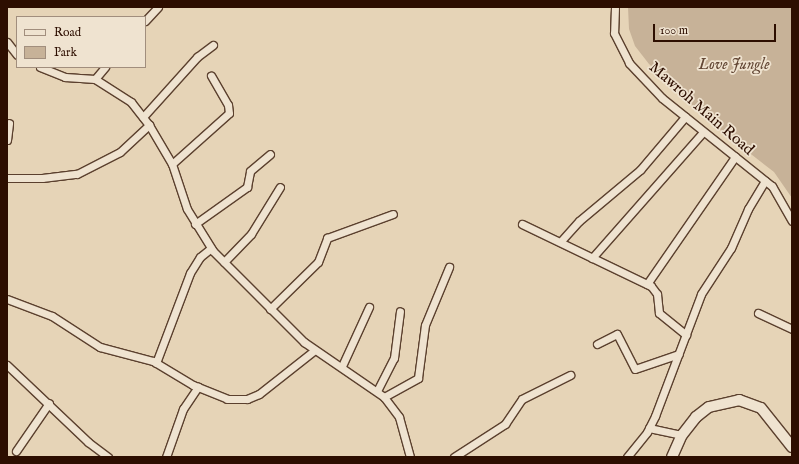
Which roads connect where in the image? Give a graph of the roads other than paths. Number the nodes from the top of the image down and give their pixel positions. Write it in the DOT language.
graph roads {
  1 [pos="158,7"];
  2 [pos="615,7"];
  3 [pos="146,20"];
  4 [pos="7,42"];
  5 [pos="213,44"];
  6 [pos="16,54"];
  7 [pos="42,68"];
  8 [pos="104,68"];
  9 [pos="211,76"];
  10 [pos="95,79"];
  11 [pos="143,117"];
  12 [pos="685,117"];
  13 [pos="9,123"];
  14 [pos="149,125"];
  15 [pos="703,132"];
  16 [pos="7,140"];
  17 [pos="270,154"];
  18 [pos="735,157"];
  19 [pos="172,164"];
  20 [pos="7,178"];
  21 [pos="765,181"];
  22 [pos="280,187"];
  23 [pos="393,214"];
  24 [pos="792,221"];
  25 [pos="195,224"];
  26 [pos="522,224"];
  27 [pos="561,241"];
  28 [pos="211,248"];
  29 [pos="592,258"];
  30 [pos="224,262"];
  31 [pos="449,267"];
  32 [pos="647,284"];
  33 [pos="7,299"];
  34 [pos="369,307"];
  35 [pos="270,309"];
  36 [pos="400,311"];
  37 [pos="758,313"];
  38 [pos="792,329"];
  39 [pos="686,335"];
  40 [pos="597,344"];
  41 [pos="315,350"];
  42 [pos="679,354"];
  43 [pos="156,363"];
  44 [pos="7,365"];
  45 [pos="342,366"];
  46 [pos="570,375"];
  47 [pos="198,387"];
  48 [pos="377,391"];
  49 [pos="384,397"];
  50 [pos="49,403"];
  51 [pos="649,428"];
  52 [pos="682,435"];
  53 [pos="792,447"];
  54 [pos="16,451"];
  55 [pos="108,457"];
  56 [pos="166,457"];
  57 [pos="410,457"];
  58 [pos="454,457"];
  59 [pos="627,457"];
  60 [pos="672,457"];
  1 -- 3 [label="street"];
  2 -- 12 [label="street, Mawroh Main Road"];
  4 -- 6 [label="street"];
  5 -- 11 [label="street"];
  7 -- 10 [label="street"];
  8 -- 10 [label="street"];
  9 -- 19 [label="street"];
  10 -- 11 [label="street"];
  11 -- 14 [label="street"];
  12 -- 15 [label="street, Mawroh Main Road"];
  12 -- 27 [label="street"];
  13 -- 16 [label="street"];
  14 -- 19 [label="street"];
  14 -- 20 [label="street"];
  15 -- 18 [label="street, Mawroh Main Road"];
  15 -- 29 [label="street"];
  17 -- 25 [label="street"];
  18 -- 21 [label="street, Mawroh Main Road"];
  18 -- 32 [label="street"];
  19 -- 25 [label="street"];
  21 -- 24 [label="street, Mawroh Main Road"];
  21 -- 39 [label="street"];
  22 -- 30 [label="street"];
  23 -- 35 [label="street"];
  25 -- 28 [label="street"];
  26 -- 27 [label="street"];
  27 -- 29 [label="street"];
  28 -- 30 [label="street"];
  28 -- 43 [label="street"];
  29 -- 32 [label="street"];
  30 -- 35 [label="street"];
  31 -- 49 [label="street"];
  32 -- 39 [label="street"];
  33 -- 43 [label="street"];
  34 -- 45 [label="street"];
  35 -- 41 [label="street"];
  36 -- 48 [label="street"];
  37 -- 38 [label="street"];
  39 -- 42 [label="street"];
  40 -- 42 [label="street"];
  41 -- 45 [label="street"];
  41 -- 47 [label="street"];
  42 -- 51 [label="street"];
  43 -- 47 [label="street"];
  44 -- 50 [label="street"];
  45 -- 48 [label="street"];
  46 -- 58 [label="street"];
  47 -- 56 [label="street"];
  48 -- 49 [label="street"];
  49 -- 57 [label="street"];
  50 -- 54 [label="street"];
  50 -- 55 [label="street"];
  51 -- 52 [label="street"];
  51 -- 59 [label="street"];
  52 -- 53 [label="street"];
  52 -- 60 [label="street"];
}
